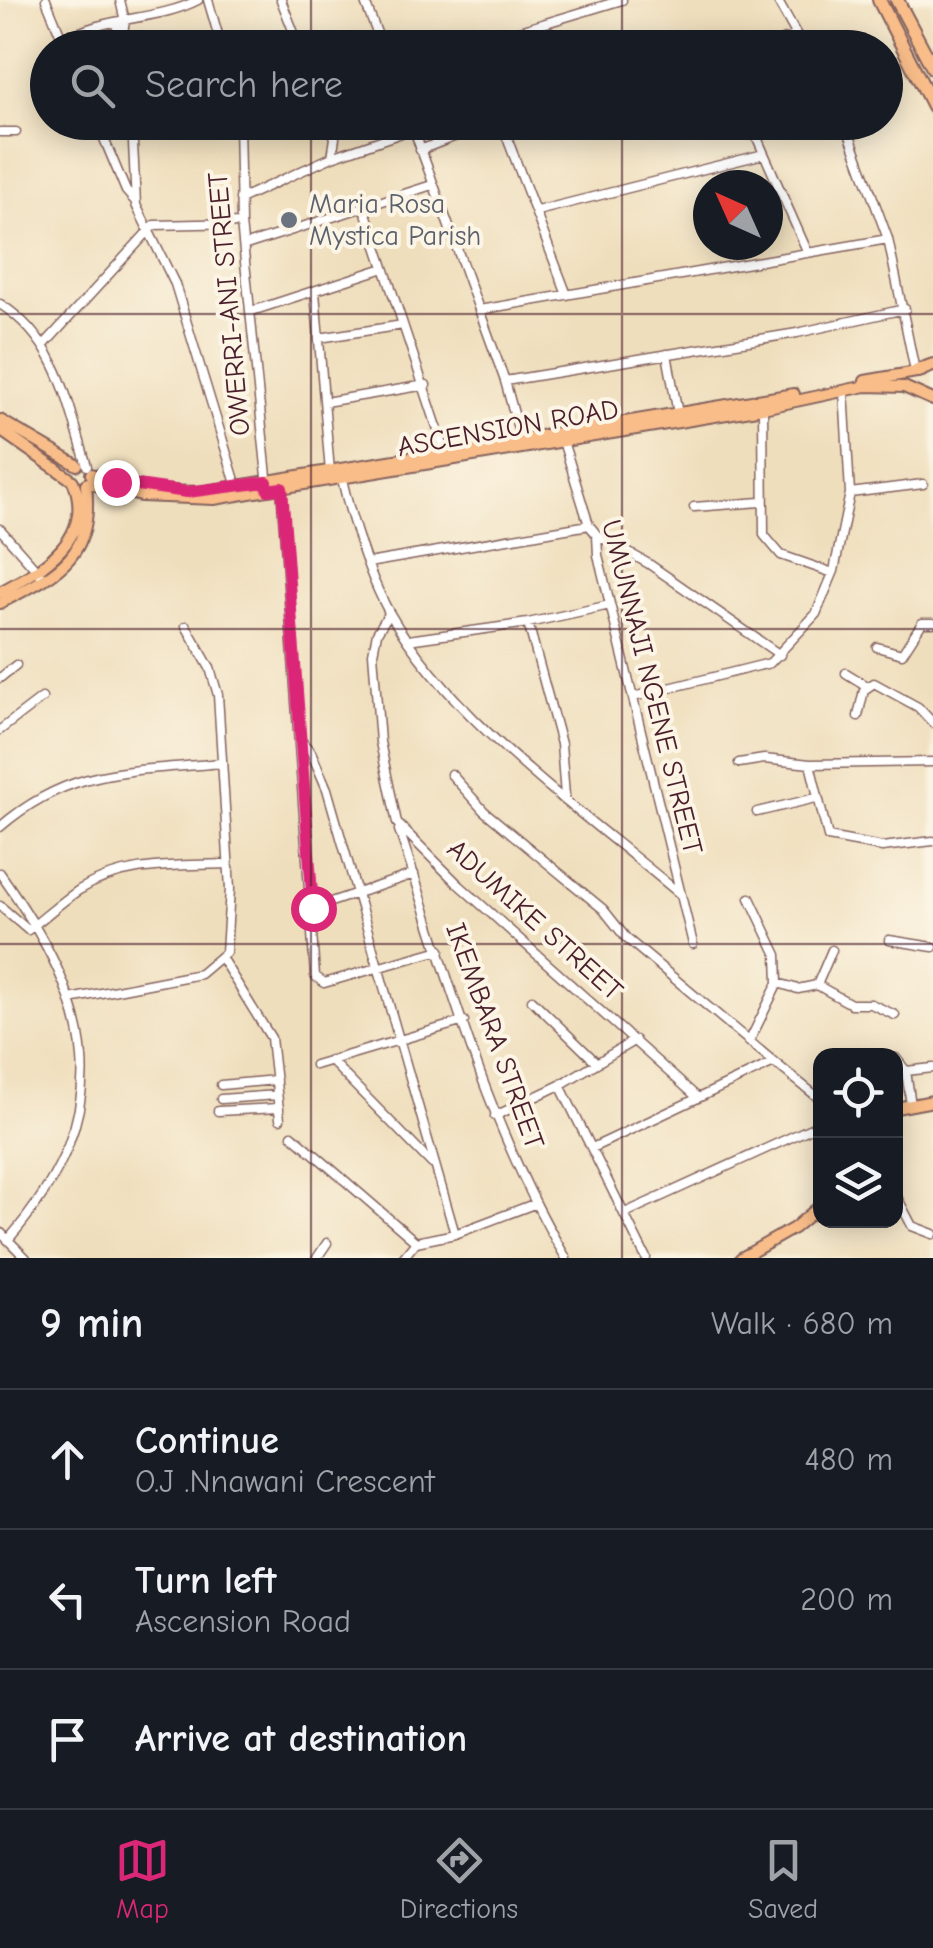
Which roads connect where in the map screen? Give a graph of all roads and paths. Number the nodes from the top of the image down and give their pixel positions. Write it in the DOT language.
graph roads {
  1 [pos="46,0"];
  2 [pos="120,0"];
  3 [pos="198,0"];
  4 [pos="208,0"];
  5 [pos="281,0"];
  6 [pos="364,0"];
  7 [pos="622,0"];
  8 [pos="777,0"];
  9 [pos="879,0"];
  10 [pos="897,0"];
  11 [pos="120,22"];
  12 [pos="59,30"];
  13 [pos="83,30"];
  14 [pos="122,30"];
  15 [pos="217,30"];
  16 [pos="293,30"];
  17 [pos="376,30"];
  18 [pos="523,30"];
  19 [pos="793,30"];
  20 [pos="894,30"];
  21 [pos="903,47"];
  22 [pos="933,68"];
  23 [pos="933,106"];
  24 [pos="0,132"];
  25 [pos="16,132"];
  26 [pos="105,140"];
  27 [pos="133,140"];
  28 [pos="239,140"];
  29 [pos="335,140"];
  30 [pos="376,140"];
  31 [pos="417,140"];
  32 [pos="446,140"];
  33 [pos="508,140"];
  34 [pos="758,140"];
  35 [pos="852,140"];
  36 [pos="420,150"];
  37 [pos="764,154"];
  38 [pos="332,157"];
  39 [pos="432,184"];
  40 [pos="240,200"];
  41 [pos="135,201"];
  42 [pos="363,204"];
  43 [pos="537,211"];
  44 [pos="241,223"];
  45 [pos="150,228"];
  46 [pos="888,239"];
  47 [pos="246,245"];
  48 [pos="808,254"];
  49 [pos="384,268"];
  50 [pos="315,292"];
  51 [pos="567,294"];
  52 [pos="0,304"];
  53 [pos="905,308"];
  54 [pos="479,310"];
  55 [pos="252,311"];
  56 [pos="403,325"];
  57 [pos="319,338"];
  58 [pos="44,345"];
  59 [pos="667,354"];
  60 [pos="933,368"];
  61 [pos="916,371"];
  62 [pos="505,381"];
  63 [pos="426,386"];
  64 [pos="844,390"];
  65 [pos="933,400"];
  66 [pos="324,402"];
  67 [pos="763,404"];
  68 [pos="679,418"];
  69 [pos="0,420"];
  70 [pos="0,430"];
  71 [pos="555,432"];
  72 [pos="79,435"];
  73 [pos="521,439"];
  74 [pos="566,441"];
  75 [pos="446,451"];
  76 [pos="63,460"];
  77 [pos="86,475"];
  78 [pos="336,475"];
  79 [pos="72,481"];
  80 [pos="281,484"];
  81 [pos="923,484"];
  82 [pos="268,486"];
  83 [pos="237,487"];
  84 [pos="850,493"];
  85 [pos="761,502"];
  86 [pos="694,507"];
  87 [pos="589,525"];
  88 [pos="0,529"];
  89 [pos="597,535"];
  90 [pos="368,564"];
  91 [pos="833,574"];
  92 [pos="41,575"];
  93 [pos="0,592"];
  94 [pos="0,603"];
  95 [pos="610,605"];
  96 [pos="390,613"];
  97 [pos="528,623"];
  98 [pos="933,623"];
  99 [pos="186,626"];
  100 [pos="408,640"];
  101 [pos="877,647"];
  102 [pos="780,655"];
  103 [pos="16,665"];
  104 [pos="846,674"];
  105 [pos="0,678"];
  106 [pos="867,686"];
  107 [pos="633,697"];
  108 [pos="42,698"];
  109 [pos="858,716"];
  110 [pos="933,724"];
  111 [pos="0,730"];
  112 [pos="302,742"];
  113 [pos="221,762"];
  114 [pos="933,762"];
  115 [pos="739,764"];
  116 [pos="810,764"];
  117 [pos="450,774"];
  118 [pos="565,796"];
  119 [pos="816,798"];
  120 [pos="757,812"];
  121 [pos="397,824"];
  122 [pos="0,828"];
  123 [pos="933,841"];
  124 [pos="227,864"];
  125 [pos="0,873"];
  126 [pos="414,874"];
  127 [pos="355,892"];
  128 [pos="680,894"];
  129 [pos="750,898"];
  130 [pos="0,906"];
  131 [pos="24,907"];
  132 [pos="313,908"];
  133 [pos="13,917"];
  134 [pos="34,926"];
  135 [pos="889,940"];
  136 [pos="693,944"];
  137 [pos="933,947"];
  138 [pos="440,950"];
  139 [pos="832,950"];
  140 [pos="222,959"];
  141 [pos="377,967"];
  142 [pos="778,983"];
  143 [pos="818,985"];
  144 [pos="70,999"];
  145 [pos="532,1000"];
  146 [pos="895,1015"];
  147 [pos="464,1021"];
  148 [pos="398,1040"];
  149 [pos="634,1040"];
  150 [pos="750,1042"];
  151 [pos="330,1060"];
  152 [pos="774,1062"];
  153 [pos="597,1063"];
  154 [pos="315,1065"];
  155 [pos="903,1067"];
  156 [pos="933,1068"];
  157 [pos="906,1071"];
  158 [pos="276,1080"];
  159 [pos="221,1085"];
  160 [pos="560,1086"];
  161 [pos="813,1093"];
  162 [pos="277,1095"];
  163 [pos="698,1098"];
  164 [pos="222,1099"];
  165 [pos="933,1101"];
  166 [pos="910,1105"];
  167 [pos="903,1106"];
  168 [pos="278,1108"];
  169 [pos="218,1111"];
  170 [pos="495,1116"];
  171 [pos="280,1119"];
  172 [pos="813,1127"];
  173 [pos="292,1135"];
  174 [pos="592,1148"];
  175 [pos="434,1167"];
  176 [pos="534,1204"];
  177 [pos="903,1209"];
  178 [pos="813,1211"];
  179 [pos="625,1213"];
  180 [pos="0,1232"];
  181 [pos="454,1234"];
  182 [pos="933,1234"];
  183 [pos="8,1240"];
  184 [pos="416,1242"];
  185 [pos="327,1243"];
  186 [pos="26,1258"];
  187 [pos="317,1258"];
  188 [pos="404,1258"];
  189 [pos="566,1258"];
  190 [pos="646,1258"];
  191 [pos="742,1258"];
  1 -- 12 [label="street"];
  2 -- 11 [label="street"];
  3 -- 11 [label="street"];
  4 -- 15 [label="street"];
  5 -- 16 [label="street"];
  6 -- 17 [label="street"];
  7 -- 18 [label="street"];
  8 -- 19 [label="street"];
  9 -- 20 [label="highway"];
  10 -- 22 [label="highway"];
  11 -- 13 [label="street"];
  11 -- 14 [label="street"];
  21 -- 23 [label="highway"];
  24 -- 25 [label="street"];
  26 -- 41 [label="street"];
  27 -- 41 [label="street"];
  28 -- 40 [label="street, OWERRI-ANI STREET"];
  29 -- 38 [label="street"];
  30 -- 38 [label="street"];
  31 -- 36 [label="street"];
  32 -- 36 [label="street"];
  33 -- 43 [label="street"];
  34 -- 37 [label="street"];
  35 -- 46 [label="street"];
  36 -- 39 [label="street"];
  37 -- 43 [label="street"];
  37 -- 48 [label="street"];
  38 -- 40 [label="street"];
  39 -- 42 [label="street"];
  39 -- 54 [label="street"];
  40 -- 44 [label="street, OWERRI-ANI STREET"];
  41 -- 45 [label="street"];
  42 -- 47 [label="street"];
  42 -- 49 [label="street"];
  43 -- 51 [label="street"];
  44 -- 45 [label="street"];
  44 -- 47 [label="street, OWERRI-ANI STREET"];
  45 -- 58 [label="street"];
  45 -- 83 [label="street"];
  46 -- 48 [label="street"];
  46 -- 53 [label="street"];
  47 -- 55 [label="street, OWERRI-ANI STREET"];
  48 -- 51 [label="street"];
  49 -- 50 [label="street"];
  49 -- 56 [label="street"];
  50 -- 55 [label="street"];
  50 -- 57 [label="street"];
  51 -- 54 [label="street"];
  52 -- 58 [label="street"];
  53 -- 59 [label="street"];
  53 -- 61 [label="street"];
  54 -- 62 [label="street"];
  55 -- 82 [label="street, OWERRI-ANI STREET"];
  56 -- 57 [label="street"];
  56 -- 63 [label="street"];
  57 -- 66 [label="street"];
  58 -- 72 [label="street"];
  59 -- 62 [label="street"];
  59 -- 68 [label="street"];
  60 -- 61 [label="highway"];
  61 -- 67 [label="main road, ASCENSION ROAD"];
  62 -- 73 [label="street"];
  63 -- 66 [label="street"];
  63 -- 75 [label="street"];
  64 -- 65 [label="main road, ASCENSION ROAD"];
  64 -- 67 [label="main road, ASCENSION ROAD"];
  64 -- 84 [label="street"];
  66 -- 78 [label="street"];
  67 -- 68 [label="main road, ASCENSION ROAD"];
  67 -- 85 [label="street"];
  68 -- 71 [label="main road, ASCENSION ROAD"];
  68 -- 74 [label="main road, ASCENSION ROAD"];
  69 -- 76 [label="main road"];
  70 -- 79 [label="main road"];
  71 -- 73 [label="main road, ASCENSION ROAD"];
  71 -- 74 [label="street"];
  72 -- 76 [label="street"];
  72 -- 77 [label="street"];
  73 -- 75 [label="main road, ASCENSION ROAD"];
  74 -- 78 [label="main road, ASCENSION ROAD"];
  74 -- 87 [label="street, UMUNNAJI NGENE STREET"];
  75 -- 78 [label="main road, ASCENSION ROAD"];
  76 -- 77 [label="main road"];
  77 -- 79 [label="main road"];
  77 -- 82 [label="main road, ASCENSION ROAD"];
  77 -- 83 [label="main road, ASCENSION ROAD"];
  77 -- 92 [label="main road"];
  78 -- 80 [label="main road, ASCENSION ROAD"];
  78 -- 90 [label="street"];
  79 -- 92 [label="main road"];
  80 -- 82 [label="main road, ASCENSION ROAD"];
  80 -- 112 [label="street"];
  81 -- 84 [label="street"];
  82 -- 83 [label="main road, ASCENSION ROAD"];
  84 -- 91 [label="street"];
  85 -- 86 [label="street"];
  85 -- 91 [label="street"];
  87 -- 89 [label="street, UMUNNAJI NGENE STREET"];
  87 -- 90 [label="street"];
  88 -- 92 [label="street"];
  89 -- 95 [label="street, UMUNNAJI NGENE STREET"];
  89 -- 102 [label="street"];
  90 -- 96 [label="street"];
  91 -- 102 [label="street"];
  92 -- 93 [label="main road"];
  92 -- 94 [label="main road"];
  95 -- 97 [label="street"];
  95 -- 107 [label="street, UMUNNAJI NGENE STREET"];
  96 -- 100 [label="street"];
  96 -- 121 [label="street"];
  97 -- 100 [label="street"];
  97 -- 118 [label="street"];
  98 -- 101 [label="street"];
  99 -- 113 [label="street"];
  100 -- 118 [label="street"];
  102 -- 107 [label="street"];
  103 -- 105 [label="street"];
  104 -- 106 [label="street"];
  106 -- 109 [label="street"];
  106 -- 110 [label="street"];
  107 -- 128 [label="street, UMUNNAJI NGENE STREET"];
  108 -- 111 [label="street"];
  112 -- 127 [label="street"];
  112 -- 132 [label="street"];
  113 -- 122 [label="street"];
  113 -- 124 [label="street"];
  114 -- 116 [label="street"];
  115 -- 116 [label="street"];
  116 -- 119 [label="street"];
  117 -- 150 [label="street"];
  118 -- 128 [label="street"];
  119 -- 120 [label="street"];
  119 -- 123 [label="street"];
  121 -- 126 [label="street, IKEMBARA STREET"];
  121 -- 149 [label="street, ADUMIKE STREET"];
  124 -- 134 [label="street"];
  124 -- 140 [label="street"];
  125 -- 131 [label="street"];
  126 -- 127 [label="street"];
  126 -- 138 [label="street, IKEMBARA STREET"];
  127 -- 132 [label="street"];
  127 -- 141 [label="street"];
  128 -- 136 [label="street, UMUNNAJI NGENE STREET"];
  129 -- 142 [label="street"];
  130 -- 133 [label="street"];
  131 -- 133 [label="street"];
  131 -- 134 [label="street"];
  132 -- 141 [label="street"];
  133 -- 134 [label="street"];
  134 -- 144 [label="street"];
  135 -- 137 [label="street"];
  138 -- 141 [label="street"];
  138 -- 147 [label="street, IKEMBARA STREET"];
  139 -- 143 [label="street"];
  140 -- 144 [label="street"];
  140 -- 158 [label="street"];
  141 -- 148 [label="street"];
  142 -- 143 [label="street"];
  142 -- 150 [label="street"];
  143 -- 146 [label="street"];
  144 -- 183 [label="street"];
  145 -- 153 [label="street"];
  147 -- 148 [label="street"];
  147 -- 170 [label="street, IKEMBARA STREET"];
  148 -- 151 [label="street"];
  148 -- 175 [label="street"];
  149 -- 153 [label="street"];
  149 -- 163 [label="street, ADUMIKE STREET"];
  150 -- 152 [label="street"];
  151 -- 154 [label="street"];
  151 -- 175 [label="street"];
  152 -- 161 [label="street"];
  152 -- 163 [label="street"];
  153 -- 160 [label="street"];
  155 -- 157 [label="street"];
  156 -- 157 [label="street"];
  157 -- 166 [label="street"];
  158 -- 159 [label="street"];
  158 -- 162 [label="street"];
  160 -- 170 [label="street"];
  160 -- 174 [label="street"];
  162 -- 164 [label="street"];
  162 -- 168 [label="street"];
  163 -- 174 [label="street"];
  165 -- 166 [label="main road"];
  166 -- 167 [label="main road"];
  168 -- 169 [label="street"];
  168 -- 171 [label="street"];
  170 -- 176 [label="street, IKEMBARA STREET"];
  172 -- 179 [label="street"];
  173 -- 184 [label="street"];
  174 -- 179 [label="street"];
  175 -- 181 [label="street"];
  176 -- 181 [label="street"];
  176 -- 189 [label="street, IKEMBARA STREET"];
  177 -- 182 [label="street"];
  178 -- 191 [label="main road"];
  179 -- 190 [label="street"];
  180 -- 183 [label="street"];
  181 -- 184 [label="street"];
  183 -- 186 [label="street"];
  184 -- 188 [label="street"];
  185 -- 187 [label="street"];
}
